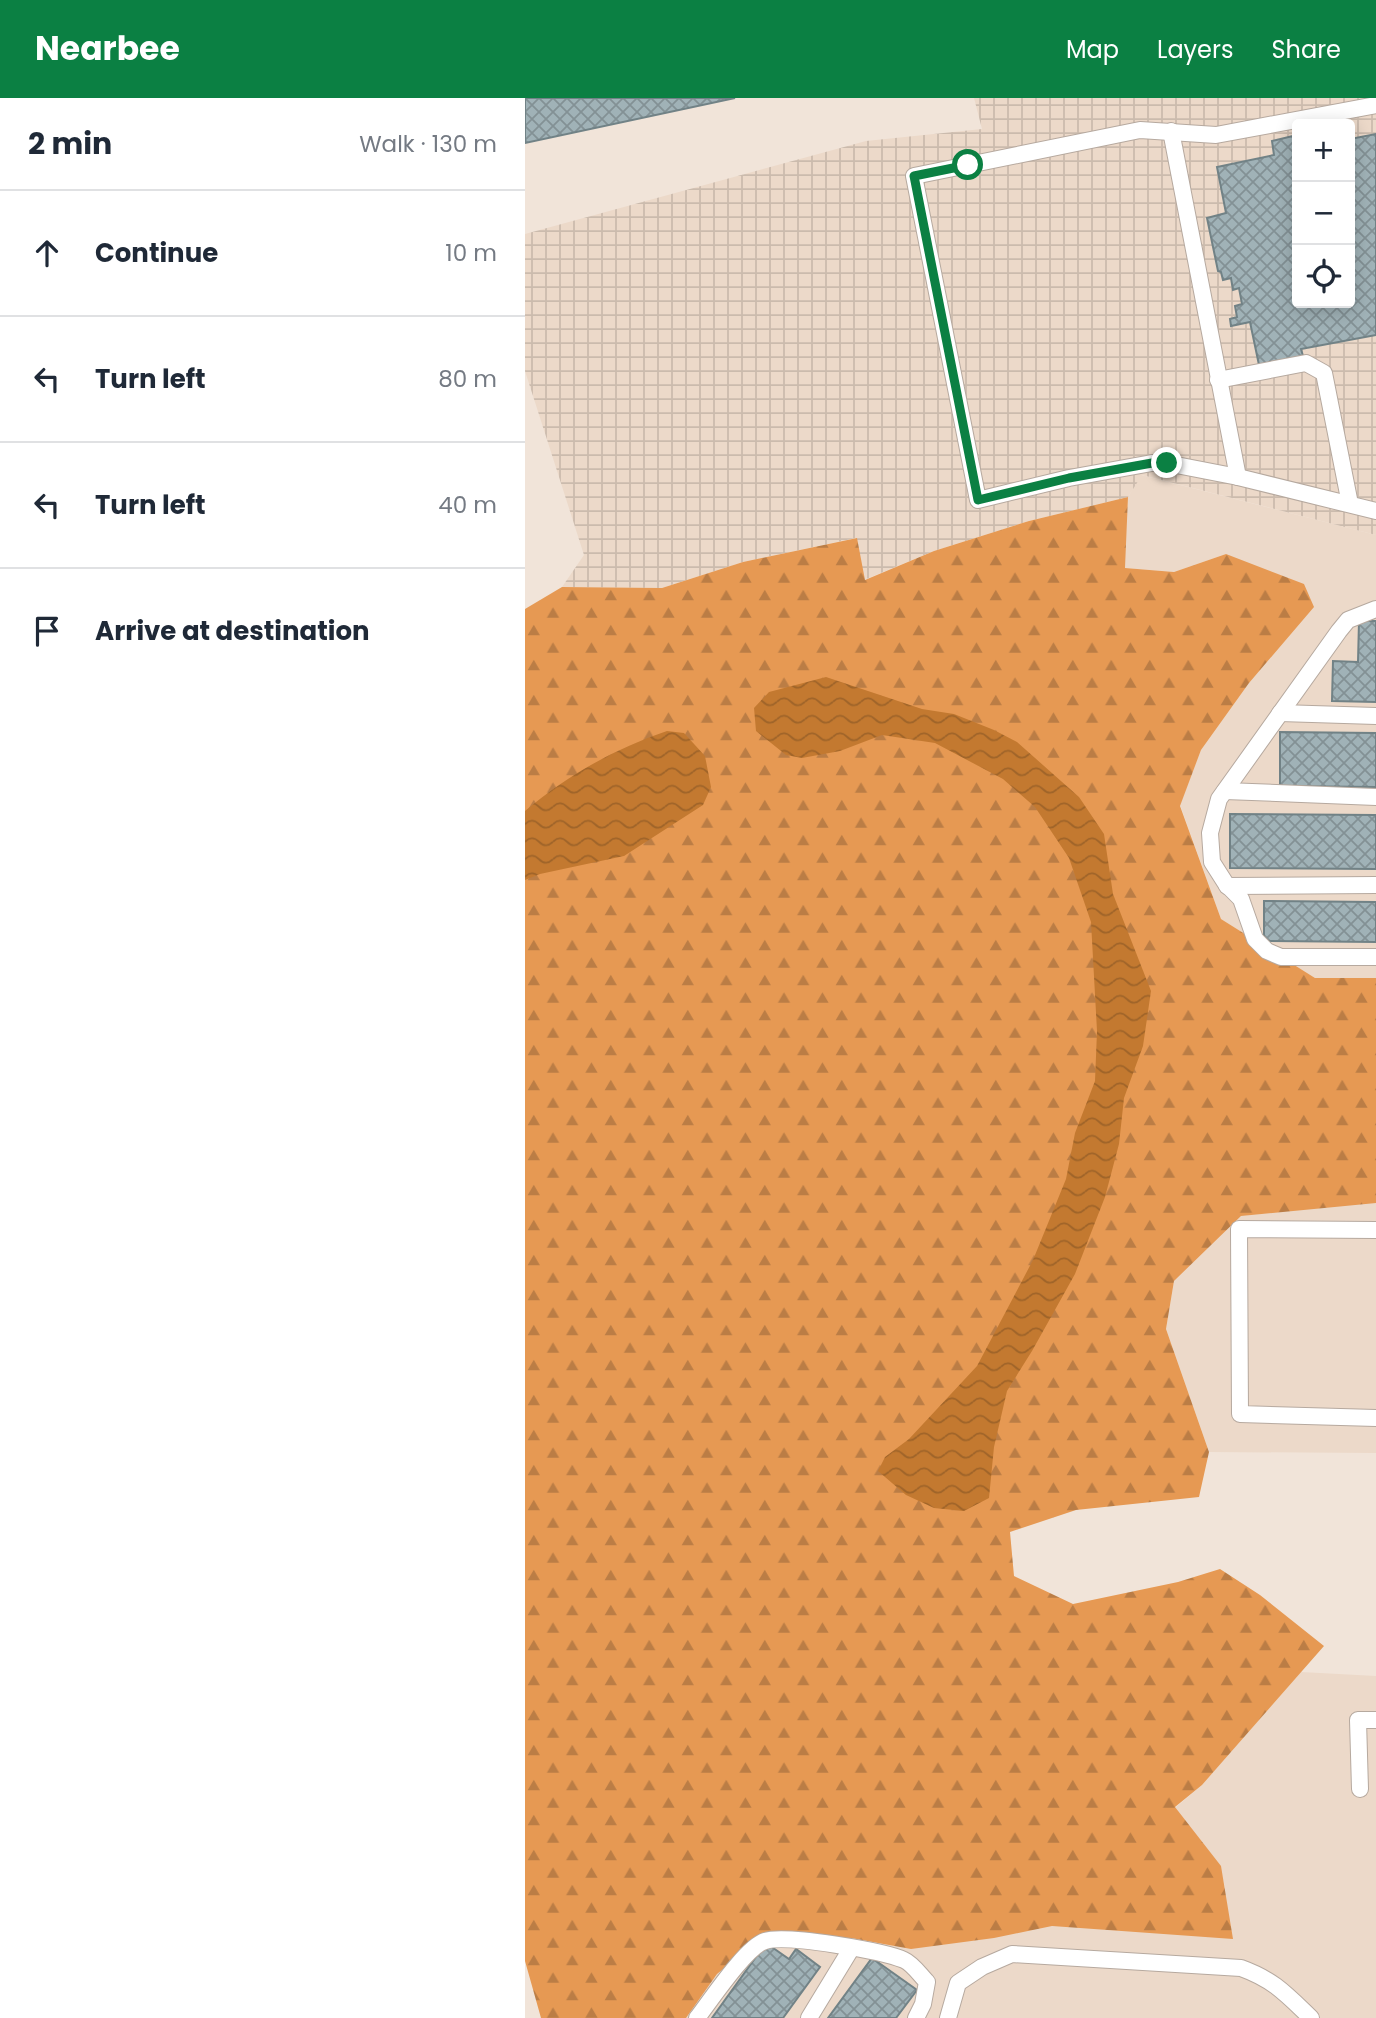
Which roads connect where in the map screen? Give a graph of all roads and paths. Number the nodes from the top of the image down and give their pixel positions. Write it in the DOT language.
graph roads {
  1 [pos="1376,105"];
  2 [pos="1171,131"];
  3 [pos="1219,380"];
  4 [pos="1238,477"];
  5 [pos="1350,504"];
  6 [pos="1376,511"];
  7 [pos="1376,609"];
  8 [pos="1280,713"];
  9 [pos="1376,716"];
  10 [pos="1225,791"];
  11 [pos="1376,797"];
  12 [pos="1376,885"];
  13 [pos="1227,886"];
  14 [pos="1376,957"];
  15 [pos="1376,1230"];
  16 [pos="1376,1418"];
  17 [pos="1376,1720"];
  18 [pos="1360,1789"];
  19 [pos="851,1949"];
  20 [pos="697,2018"];
  21 [pos="809,2018"];
  22 [pos="916,2018"];
  23 [pos="948,2018"];
  24 [pos="1311,2018"];
  1 -- 2 [label="lane"];
  2 -- 3 [label="lane"];
  2 -- 4 [label="lane"];
  3 -- 4 [label="lane"];
  3 -- 5 [label="lane"];
  4 -- 5 [label="lane"];
  5 -- 6 [label="lane"];
  7 -- 8 [label="lane"];
  8 -- 9 [label="lane"];
  8 -- 10 [label="lane"];
  10 -- 11 [label="lane"];
  10 -- 13 [label="lane"];
  12 -- 13 [label="lane"];
  13 -- 14 [label="lane"];
  15 -- 16 [label="lane"];
  17 -- 18 [label="lane"];
  19 -- 20 [label="lane"];
  19 -- 21 [label="lane"];
  19 -- 22 [label="lane"];
  23 -- 24 [label="lane"];
}
